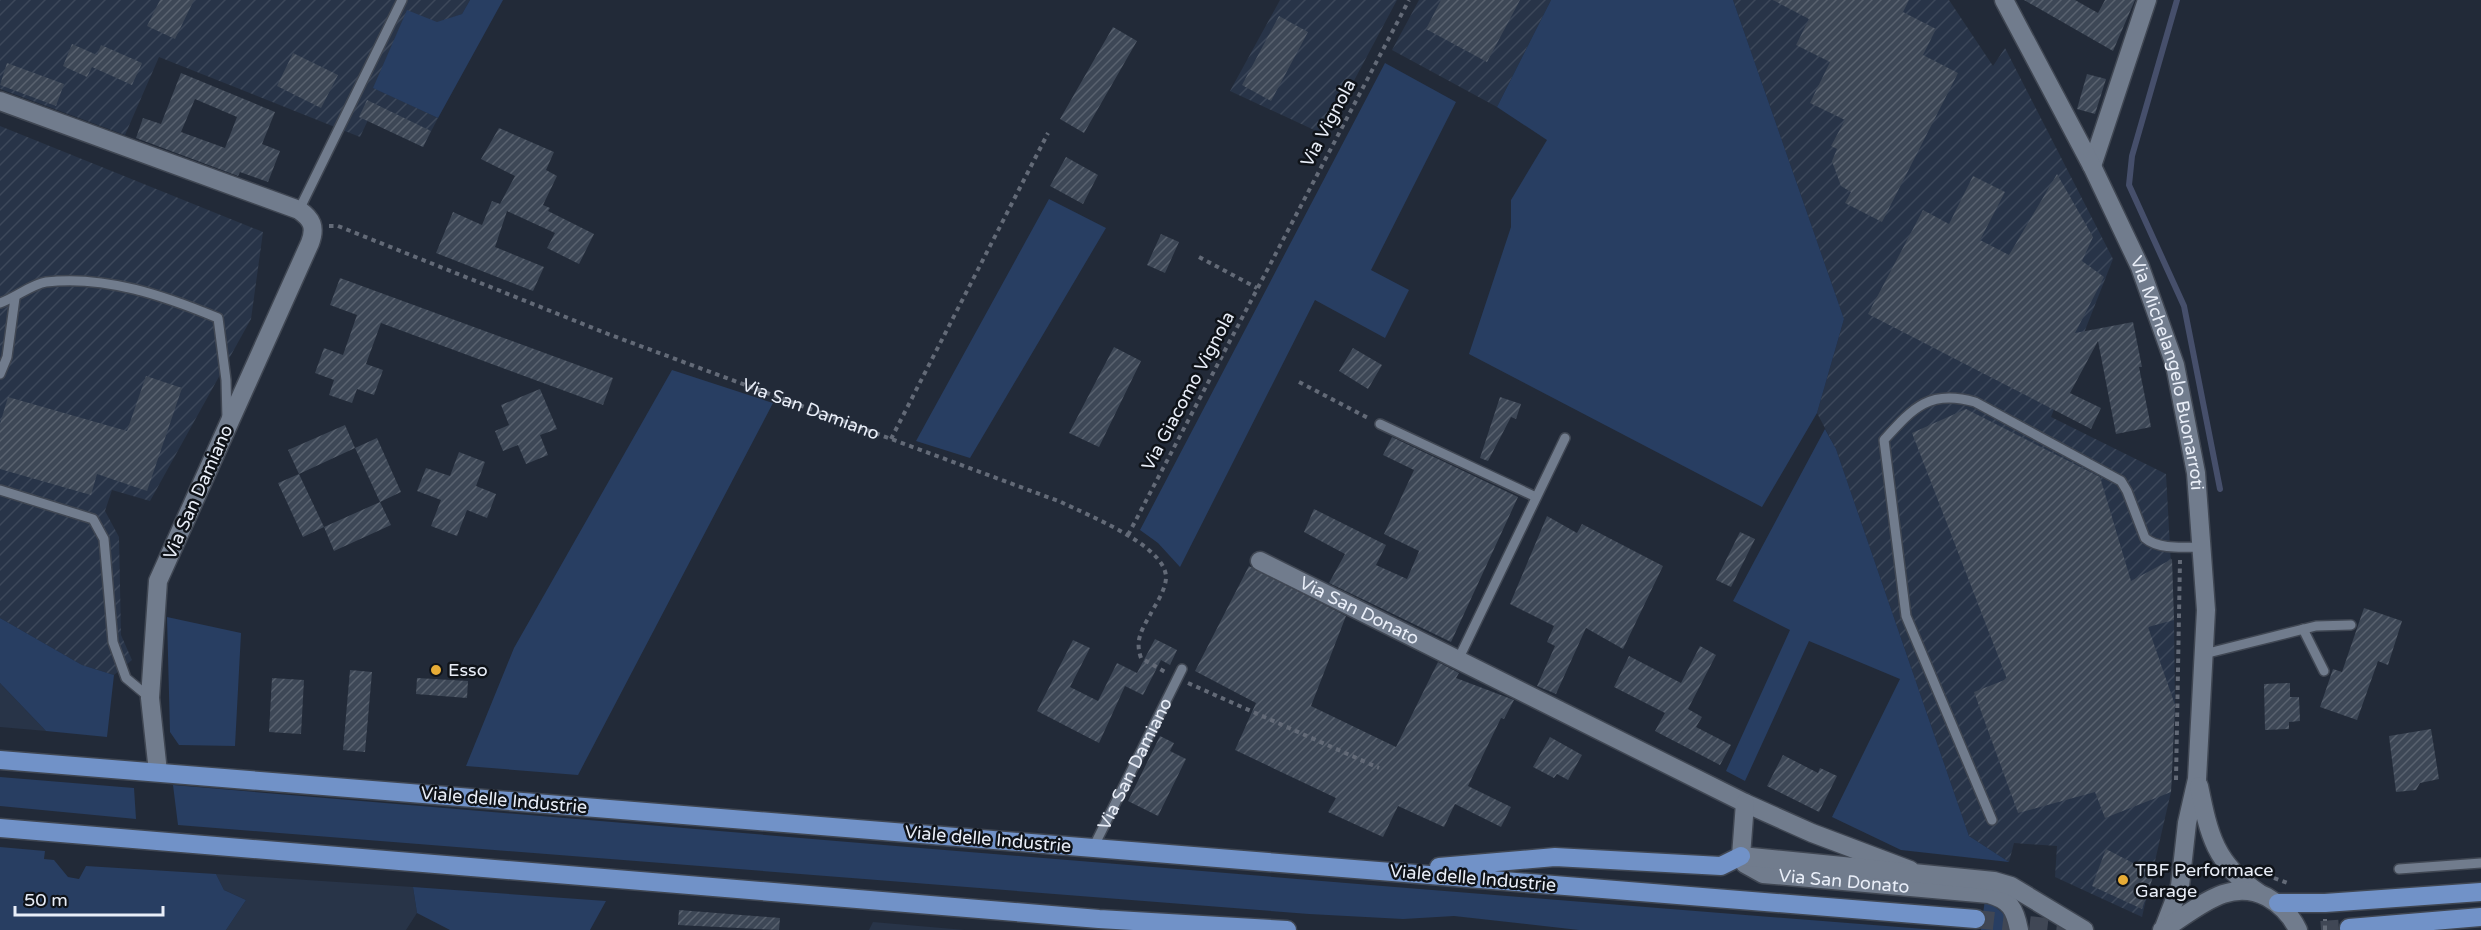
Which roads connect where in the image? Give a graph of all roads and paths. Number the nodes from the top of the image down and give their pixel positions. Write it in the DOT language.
graph roads {
  1 [pos="402,0"];
  2 [pos="1409,0"];
  3 [pos="2004,0"];
  4 [pos="2147,0"];
  5 [pos="0,101"];
  6 [pos="1048,133"];
  7 [pos="2092,166"];
  8 [pos="298,210"];
  9 [pos="314,228"];
  10 [pos="1199,257"];
  11 [pos="1272,259"];
  12 [pos="1257,288"];
  13 [pos="15,298"];
  14 [pos="0,303"];
  15 [pos="0,374"];
  16 [pos="1299,382"];
  17 [pos="1380,424"];
  18 [pos="227,428"];
  19 [pos="1565,438"];
  20 [pos="891,439"];
  21 [pos="0,489"];
  22 [pos="1536,497"];
  23 [pos="1128,536"];
  24 [pos="2202,547"];
  25 [pos="1260,561"];
  26 [pos="2351,625"];
  27 [pos="2303,629"];
  28 [pos="2204,654"];
  29 [pos="1458,660"];
  30 [pos="2325,671"];
  31 [pos="1179,674"];
  32 [pos="150,698"];
  33 [pos="0,760"];
  34 [pos="1379,768"];
  35 [pos="158,772"];
  36 [pos="2197,778"];
  37 [pos="1746,803"];
  38 [pos="1992,820"];
  39 [pos="0,828"];
  40 [pos="1093,848"];
  41 [pos="1741,856"];
  42 [pos="2481,863"];
  43 [pos="2399,869"];
  44 [pos="1384,871"];
  45 [pos="1912,871"];
  46 [pos="2481,892"];
  47 [pos="2261,894"];
  48 [pos="2278,903"];
  49 [pos="2481,917"];
  50 [pos="1976,919"];
  51 [pos="1059,923"];
  52 [pos="2349,928"];
  53 [pos="1278,930"];
  54 [pos="2019,930"];
  55 [pos="2084,930"];
  56 [pos="2163,930"];
  57 [pos="2298,930"];
  1 -- 8 [label="lane"];
  2 -- 11 [label="path, Via Vignola"];
  3 -- 7 [label="street, Via Michelangelo Buonarroti"];
  4 -- 7 [label="street"];
  5 -- 8 [label="street"];
  6 -- 20 [label="path"];
  7 -- 24 [label="street, Via Michelangelo Buonarroti"];
  8 -- 9 [label="street"];
  9 -- 18 [label="street, Via San Damiano"];
  9 -- 20 [label="path, Via San Damiano"];
  10 -- 12 [label="path"];
  11 -- 12 [label="path, Via Giacomo Vignola"];
  12 -- 23 [label="path, Via Giacomo Vignola"];
  13 -- 14 [label="lane"];
  13 -- 15 [label="lane"];
  13 -- 18 [label="lane"];
  16 -- 17 [label="path"];
  17 -- 22 [label="lane"];
  18 -- 32 [label="street, Via San Damiano"];
  19 -- 22 [label="lane"];
  20 -- 23 [label="path, Via San Damiano"];
  21 -- 32 [label="lane"];
  22 -- 29 [label="lane"];
  23 -- 31 [label="path, Via San Damiano"];
  24 -- 28 [label="street, Via Michelangelo Buonarroti"];
  24 -- 38 [label="lane"];
  25 -- 29 [label="street, Via San Donato"];
  26 -- 27 [label="lane"];
  27 -- 28 [label="lane"];
  27 -- 30 [label="lane"];
  28 -- 36 [label="street, Via Michelangelo Buonarroti"];
  29 -- 37 [label="street, Via San Donato"];
  31 -- 34 [label="path"];
  31 -- 40 [label="lane, Via San Damiano"];
  32 -- 35 [label="street, Via San Damiano"];
  33 -- 35 [label="main road, Viale delle Industrie"];
  35 -- 40 [label="main road, Viale delle Industrie"];
  36 -- 47 [label="street, Via Michelangelo Buonarroti"];
  36 -- 56 [label="street, Via Michelangelo Buonarroti"];
  37 -- 41 [label="street"];
  37 -- 45 [label="street, Via San Donato"];
  39 -- 51 [label="main road"];
  40 -- 44 [label="main road, Viale delle Industrie"];
  41 -- 44 [label="main road"];
  41 -- 45 [label="street"];
  41 -- 54 [label="street, Via San Donato"];
  42 -- 43 [label="lane"];
  44 -- 50 [label="main road, Viale delle Industrie"];
  45 -- 55 [label="street"];
  46 -- 48 [label="main road"];
  47 -- 48 [label="street"];
  47 -- 56 [label="street"];
  48 -- 57 [label="street"];
  49 -- 52 [label="main road"];
  51 -- 53 [label="main road"];
}
